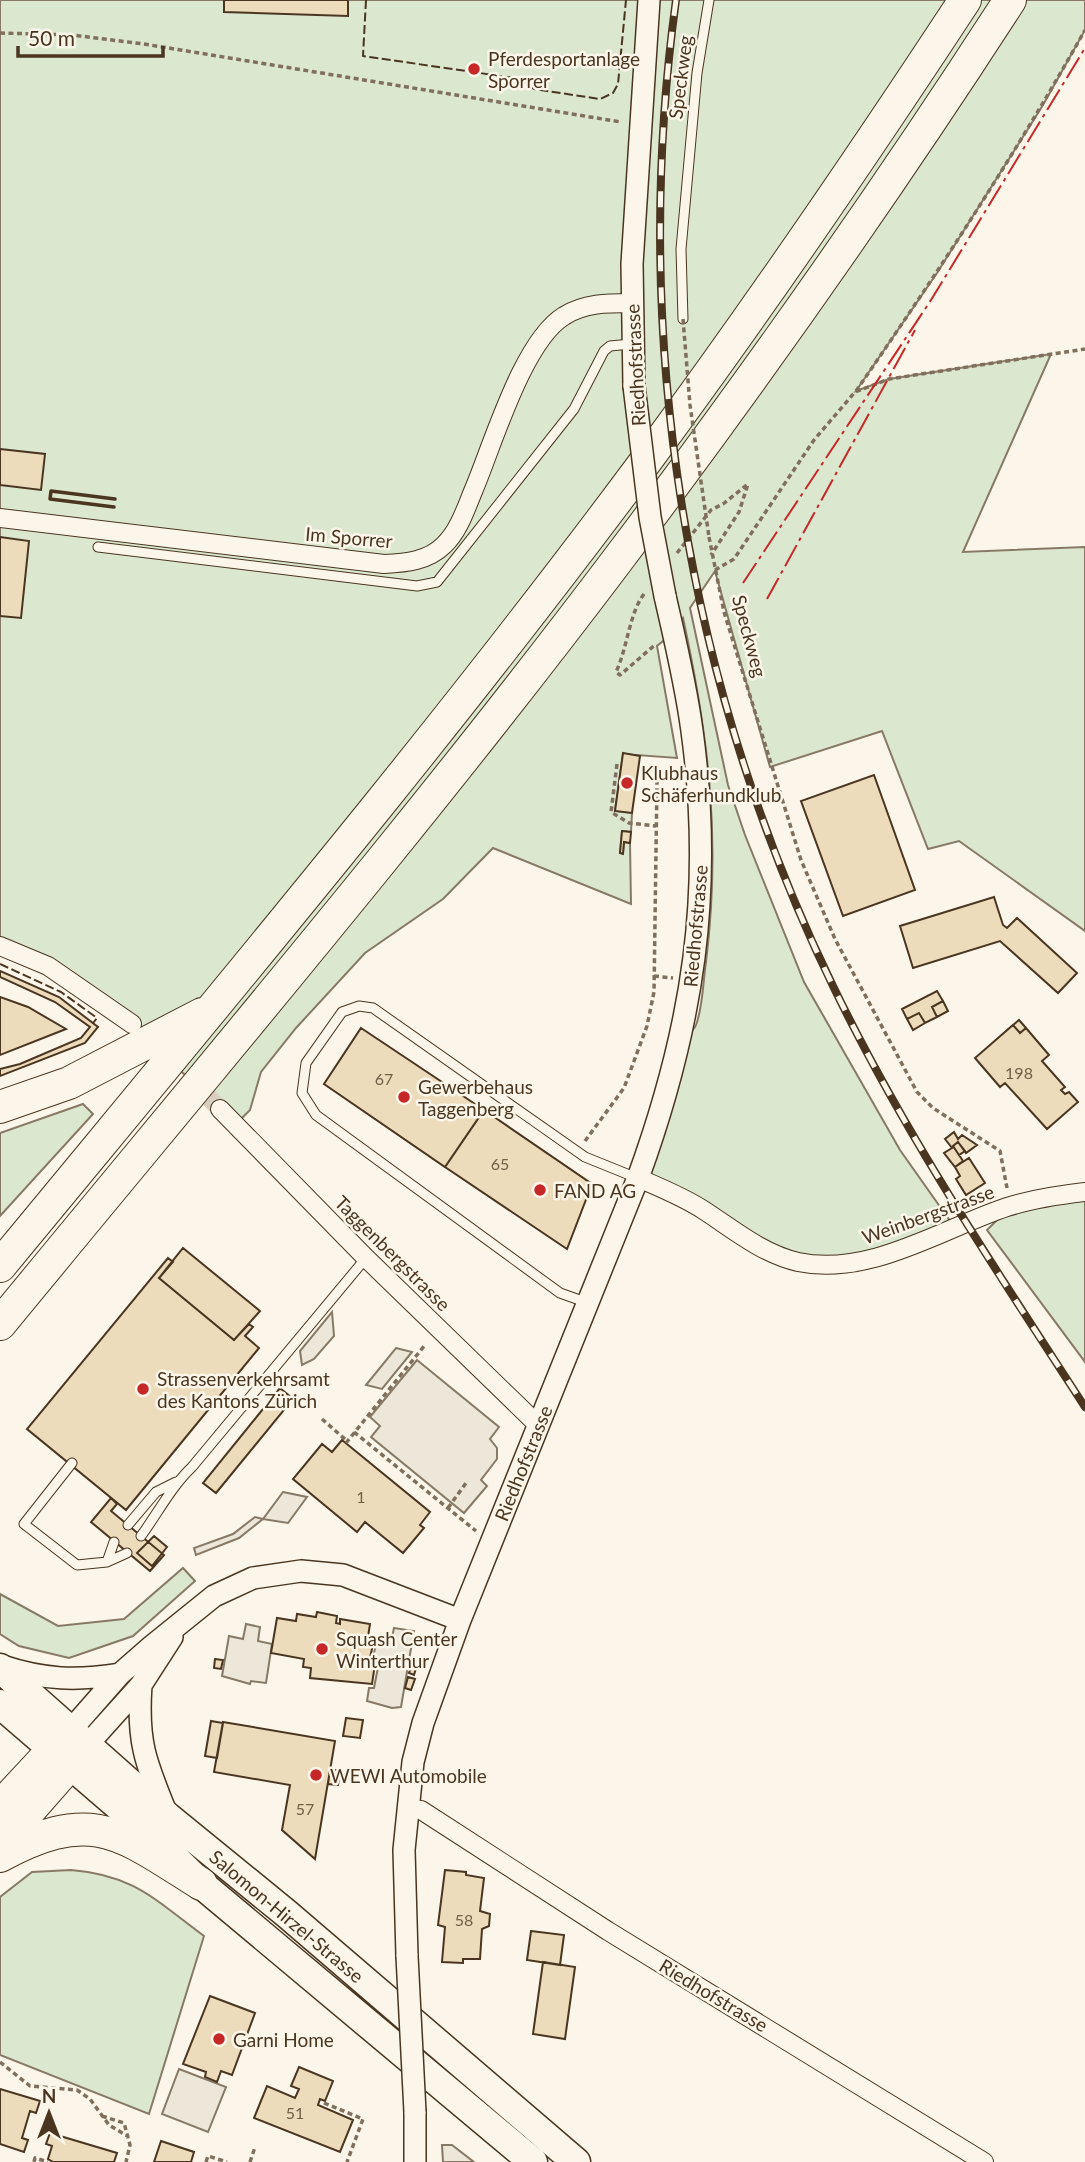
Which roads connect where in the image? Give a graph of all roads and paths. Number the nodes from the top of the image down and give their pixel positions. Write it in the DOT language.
graph roads {
  1 [pos="649,0"];
  2 [pos="709,0"];
  3 [pos="965,0"];
  4 [pos="1010,0"];
  5 [pos="1085,30"];
  6 [pos="0,33"];
  7 [pos="641,125"];
  8 [pos="631,303"];
  9 [pos="682,319"];
  10 [pos="631,344"];
  11 [pos="1085,349"];
  12 [pos="855,392"];
  13 [pos="0,519"];
  14 [pos="99,547"];
  15 [pos="715,570"];
  16 [pos="617,764"];
  17 [pos="657,782"];
  18 [pos="656,826"];
  19 [pos="0,946"];
  20 [pos="213,1008"];
  21 [pos="132,1024"];
  22 [pos="0,1107"];
  23 [pos="220,1109"];
  24 [pos="577,1152"];
  25 [pos="631,1175"];
  26 [pos="1085,1192"];
  27 [pos="1010,1206"];
  28 [pos="366,1258"];
  29 [pos="0,1266"];
  30 [pos="588,1303"];
  31 [pos="0,1324"];
  32 [pos="425,1345"];
  33 [pos="322,1419"];
  34 [pos="538,1425"];
  35 [pos="354,1432"];
  36 [pos="72,1463"];
  37 [pos="176,1482"];
  38 [pos="466,1483"];
  39 [pos="448,1508"];
  40 [pos="128,1525"];
  41 [pos="478,1532"];
  42 [pos="141,1536"];
  43 [pos="114,1542"];
  44 [pos="127,1553"];
  45 [pos="107,1562"];
  46 [pos="460,1620"];
  47 [pos="178,1626"];
  48 [pos="0,1666"];
  49 [pos="120,1674"];
  50 [pos="141,1685"];
  51 [pos="0,1704"];
  52 [pos="70,1747"];
  53 [pos="0,1807"];
  54 [pos="407,1808"];
  55 [pos="168,1817"];
  56 [pos="0,1844"];
  57 [pos="0,1856"];
  58 [pos="201,1884"];
  59 [pos="0,2062"];
  60 [pos="324,2103"];
  61 [pos="102,2116"];
  62 [pos="129,2137"];
  63 [pos="255,2147"];
  64 [pos="34,2162"];
  65 [pos="48,2162"];
  66 [pos="125,2162"];
  67 [pos="206,2162"];
  68 [pos="227,2162"];
  69 [pos="250,2162"];
  70 [pos="347,2162"];
  71 [pos="415,2162"];
  72 [pos="533,2162"];
  73 [pos="576,2162"];
  74 [pos="984,2162"];
  1 -- 7 [label="street, Riedhofstrasse"];
  2 -- 9 [label="lane, Speckweg"];
  3 -- 20 [label="highway"];
  4 -- 31 [label="highway"];
  5 -- 12 [label="path"];
  6 -- 7 [label="path"];
  7 -- 8 [label="street, Riedhofstrasse"];
  8 -- 10 [label="street, Riedhofstrasse"];
  8 -- 13 [label="street, Im Sporrer"];
  9 -- 15 [label="path, Speckweg, bridge"];
  10 -- 14 [label="lane"];
  10 -- 25 [label="street, Riedhofstrasse, bridge"];
  11 -- 12 [label="path"];
  12 -- 15 [label="path"];
  15 -- 27 [label="path, Speckweg"];
  16 -- 18 [label="path"];
  17 -- 18 [label="path"];
  18 -- 24 [label="path"];
  19 -- 21 [label="street"];
  20 -- 22 [label="highway"];
  20 -- 29 [label="highway"];
  23 -- 28 [label="street, Taggenbergstrasse"];
  24 -- 25 [label="lane"];
  24 -- 30 [label="lane"];
  25 -- 27 [label="street, Weinbergstrasse"];
  25 -- 30 [label="street, Riedhofstrasse"];
  26 -- 27 [label="street, Weinbergstrasse"];
  28 -- 34 [label="street, Taggenbergstrasse"];
  28 -- 37 [label="lane"];
  30 -- 34 [label="street, Riedhofstrasse"];
  32 -- 35 [label="path"];
  33 -- 35 [label="path"];
  34 -- 46 [label="street, Riedhofstrasse"];
  35 -- 39 [label="path"];
  36 -- 45 [label="lane"];
  37 -- 40 [label="lane"];
  37 -- 42 [label="lane"];
  38 -- 39 [label="path"];
  39 -- 41 [label="path"];
  43 -- 45 [label="lane"];
  44 -- 45 [label="lane"];
  46 -- 47 [label="street"];
  46 -- 54 [label="street, Riedhofstrasse"];
  47 -- 49 [label="street"];
  47 -- 50 [label="street"];
  48 -- 49 [label="street"];
  48 -- 52 [label="main road, Salomon-Hirzel-Strasse"];
  49 -- 52 [label="street"];
  50 -- 52 [label="street"];
  50 -- 55 [label="street"];
  51 -- 52 [label="main road, Salomon-Hirzel-Strasse"];
  52 -- 53 [label="highway"];
  52 -- 55 [label="main road, Salomon-Hirzel-Strasse"];
  52 -- 56 [label="highway"];
  52 -- 58 [label="main road, Salomon-Hirzel-Strasse"];
  54 -- 71 [label="street, Riedhofstrasse, bridge"];
  54 -- 74 [label="street, Riedhofstrasse"];
  55 -- 73 [label="main road, Salomon-Hirzel-Strasse"];
  57 -- 58 [label="highway"];
  58 -- 72 [label="main road, Salomon-Hirzel-Strasse"];
  59 -- 61 [label="path"];
  60 -- 70 [label="path"];
  61 -- 62 [label="path"];
  61 -- 62 [label="path"];
  62 -- 66 [label="path"];
  63 -- 69 [label="path"];
  64 -- 65 [label="path"];
  67 -- 68 [label="path"];
}
